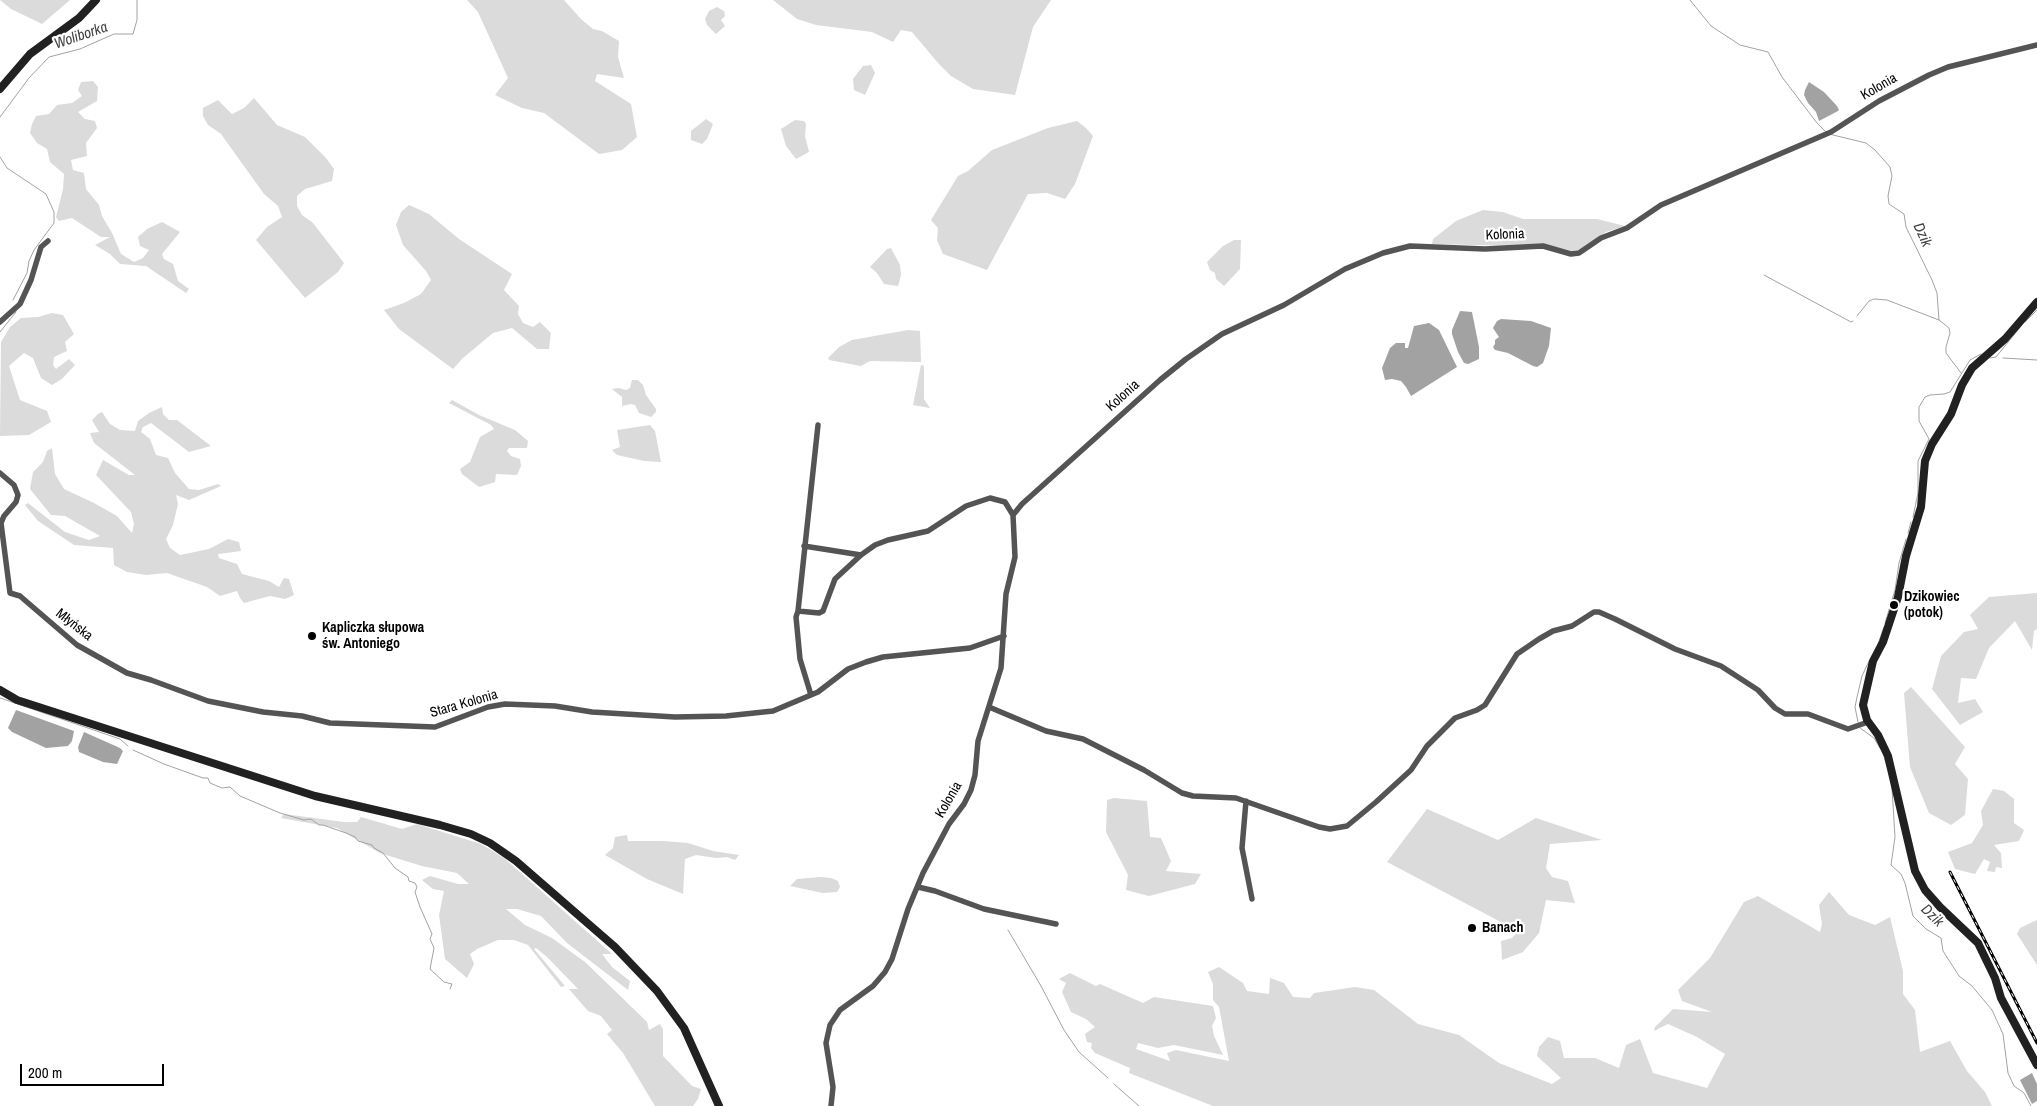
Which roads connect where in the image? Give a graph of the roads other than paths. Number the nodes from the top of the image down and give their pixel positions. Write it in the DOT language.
graph roads {
  1 [pos="96,0"];
  2 [pos="2037,46"];
  3 [pos="0,89"];
  4 [pos="48,242"];
  5 [pos="2037,302"];
  6 [pos="0,322"];
  7 [pos="818,425"];
  8 [pos="0,473"];
  9 [pos="1013,515"];
  10 [pos="804,546"];
  11 [pos="861,555"];
  12 [pos="798,611"];
  13 [pos="1004,636"];
  14 [pos="127,673"];
  15 [pos="0,690"];
  16 [pos="812,695"];
  17 [pos="989,707"];
  18 [pos="1868,722"];
  19 [pos="1246,801"];
  20 [pos="918,887"];
  21 [pos="1252,899"];
  22 [pos="1056,924"];
  23 [pos="2037,1065"];
  24 [pos="719,1106"];
  25 [pos="831,1106"];
  1 -- 3 [label="main road"];
  2 -- 9 [label="street, Kolonia"];
  4 -- 6 [label="street"];
  5 -- 18 [label="main road"];
  7 -- 10 [label="street"];
  8 -- 14 [label="street, Młyńska"];
  9 -- 11 [label="street, Kolonia"];
  9 -- 13 [label="street, Kolonia"];
  10 -- 11 [label="street"];
  10 -- 12 [label="street"];
  11 -- 12 [label="street"];
  12 -- 16 [label="street"];
  13 -- 16 [label="street, Stara Kolonia"];
  13 -- 17 [label="street, Kolonia"];
  14 -- 16 [label="street, Stara Kolonia"];
  15 -- 24 [label="main road"];
  17 -- 19 [label="street"];
  17 -- 20 [label="street, Kolonia"];
  18 -- 19 [label="street"];
  18 -- 23 [label="main road"];
  19 -- 21 [label="street"];
  20 -- 22 [label="street"];
  20 -- 25 [label="street, Kolonia"];
}
